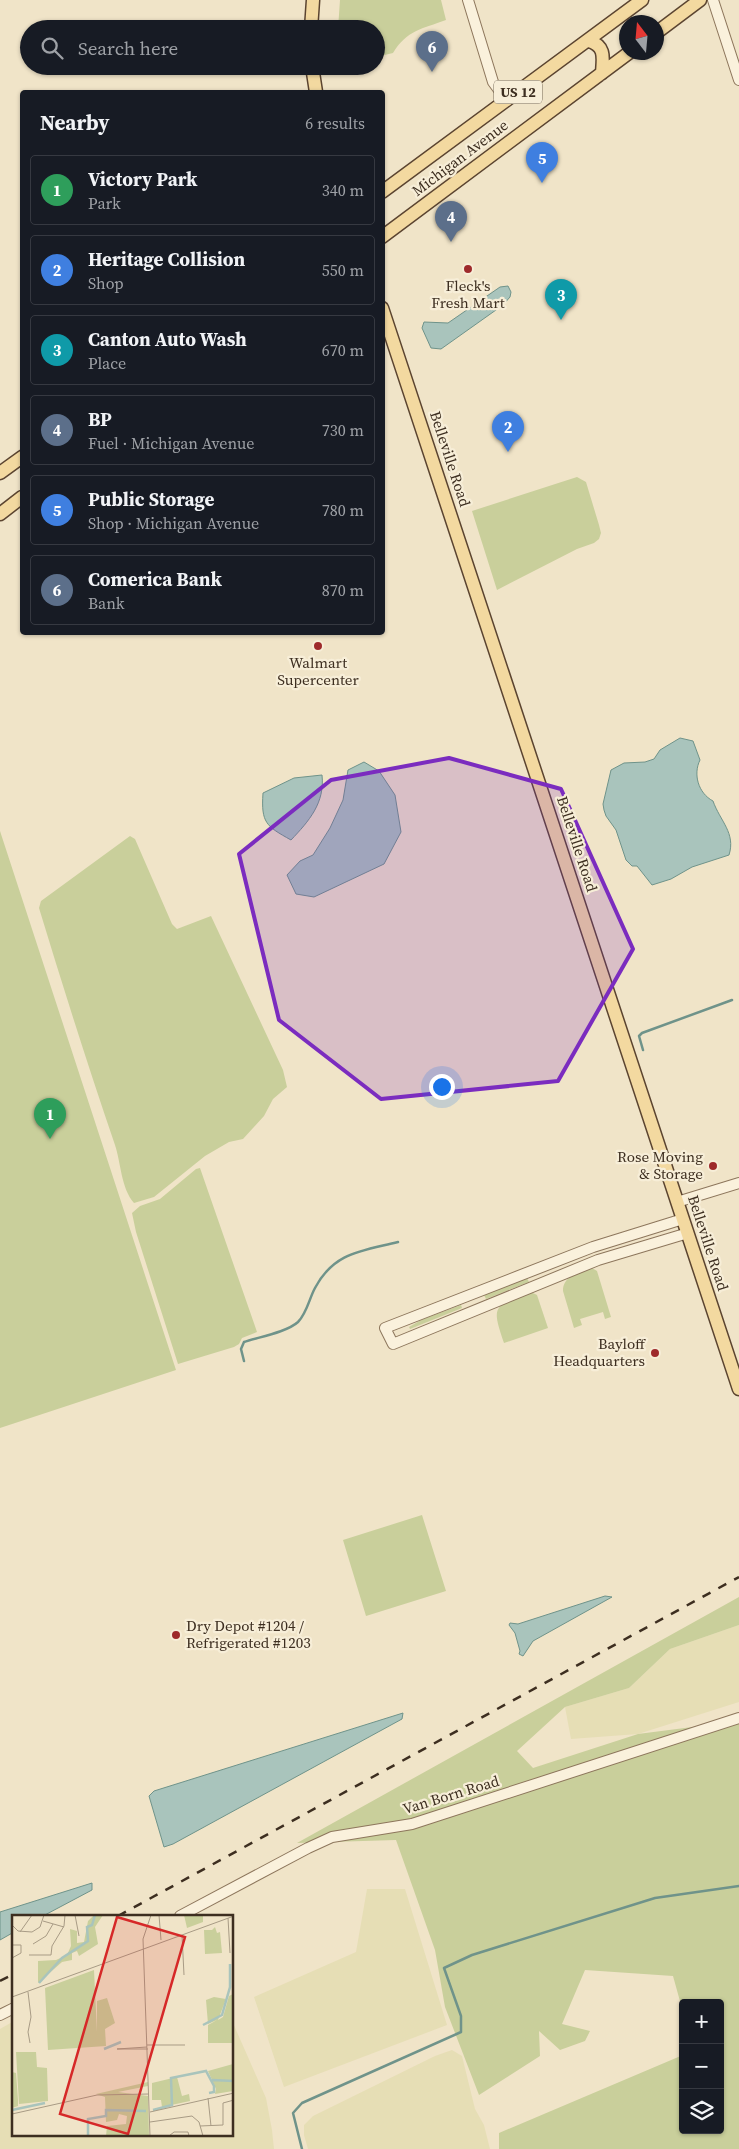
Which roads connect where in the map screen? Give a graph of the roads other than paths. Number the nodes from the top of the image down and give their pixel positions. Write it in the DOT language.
graph roads {
  1 [pos="313,0"];
  2 [pos="468,0"];
  3 [pos="642,0"];
  4 [pos="700,0"];
  5 [pos="713,0"];
  6 [pos="312,20"];
  7 [pos="664,27"];
  8 [pos="589,41"];
  9 [pos="619,60"];
  10 [pos="602,73"];
  11 [pos="313,75"];
  12 [pos="739,80"];
  13 [pos="316,90"];
  14 [pos="506,101"];
  15 [pos="385,190"];
  16 [pos="385,234"];
  17 [pos="385,317"];
  18 [pos="20,458"];
  19 [pos="0,473"];
  20 [pos="20,499"];
  21 [pos="0,514"];
  22 [pos="739,1183"];
  23 [pos="677,1202"];
  24 [pos="683,1219"];
  25 [pos="688,1233"];
  26 [pos="593,1247"];
  27 [pos="598,1260"];
  28 [pos="542,1267"];
  29 [pos="548,1280"];
  30 [pos="474,1293"];
  31 [pos="480,1308"];
  32 [pos="739,1389"];
  33 [pos="739,1718"];
  34 [pos="182,1915"];
  35 [pos="12,2009"];
  36 [pos="0,2015"];
  1 -- 6 [label="main road"];
  2 -- 14 [label="street"];
  3 -- 8 [label="main road, Michigan Avenue / US 12"];
  4 -- 7 [label="main road"];
  5 -- 12 [label="street"];
  8 -- 10 [label="main road"];
  8 -- 14 [label="main road, Michigan Avenue / US 12"];
  9 -- 10 [label="main road, Michigan Avenue / US 12"];
  10 -- 16 [label="main road, Michigan Avenue / US 12"];
  11 -- 13 [label="main road"];
  14 -- 15 [label="main road, Michigan Avenue / US 12"];
  17 -- 23 [label="main road, Belleville Road"];
  18 -- 19 [label="main road"];
  20 -- 21 [label="main road"];
  22 -- 23 [label="street"];
  23 -- 24 [label="main road, Belleville Road"];
  24 -- 25 [label="main road, Belleville Road"];
  24 -- 26 [label="street"];
  25 -- 27 [label="street"];
  25 -- 32 [label="main road, Belleville Road"];
  26 -- 27 [label="street"];
  26 -- 28 [label="street"];
  27 -- 29 [label="street"];
  28 -- 29 [label="street"];
  28 -- 30 [label="street"];
  29 -- 31 [label="street"];
  30 -- 31 [label="street"];
  30 -- 31 [label="street"];
  33 -- 34 [label="street, Van Born Road"];
  35 -- 36 [label="street"];
}
